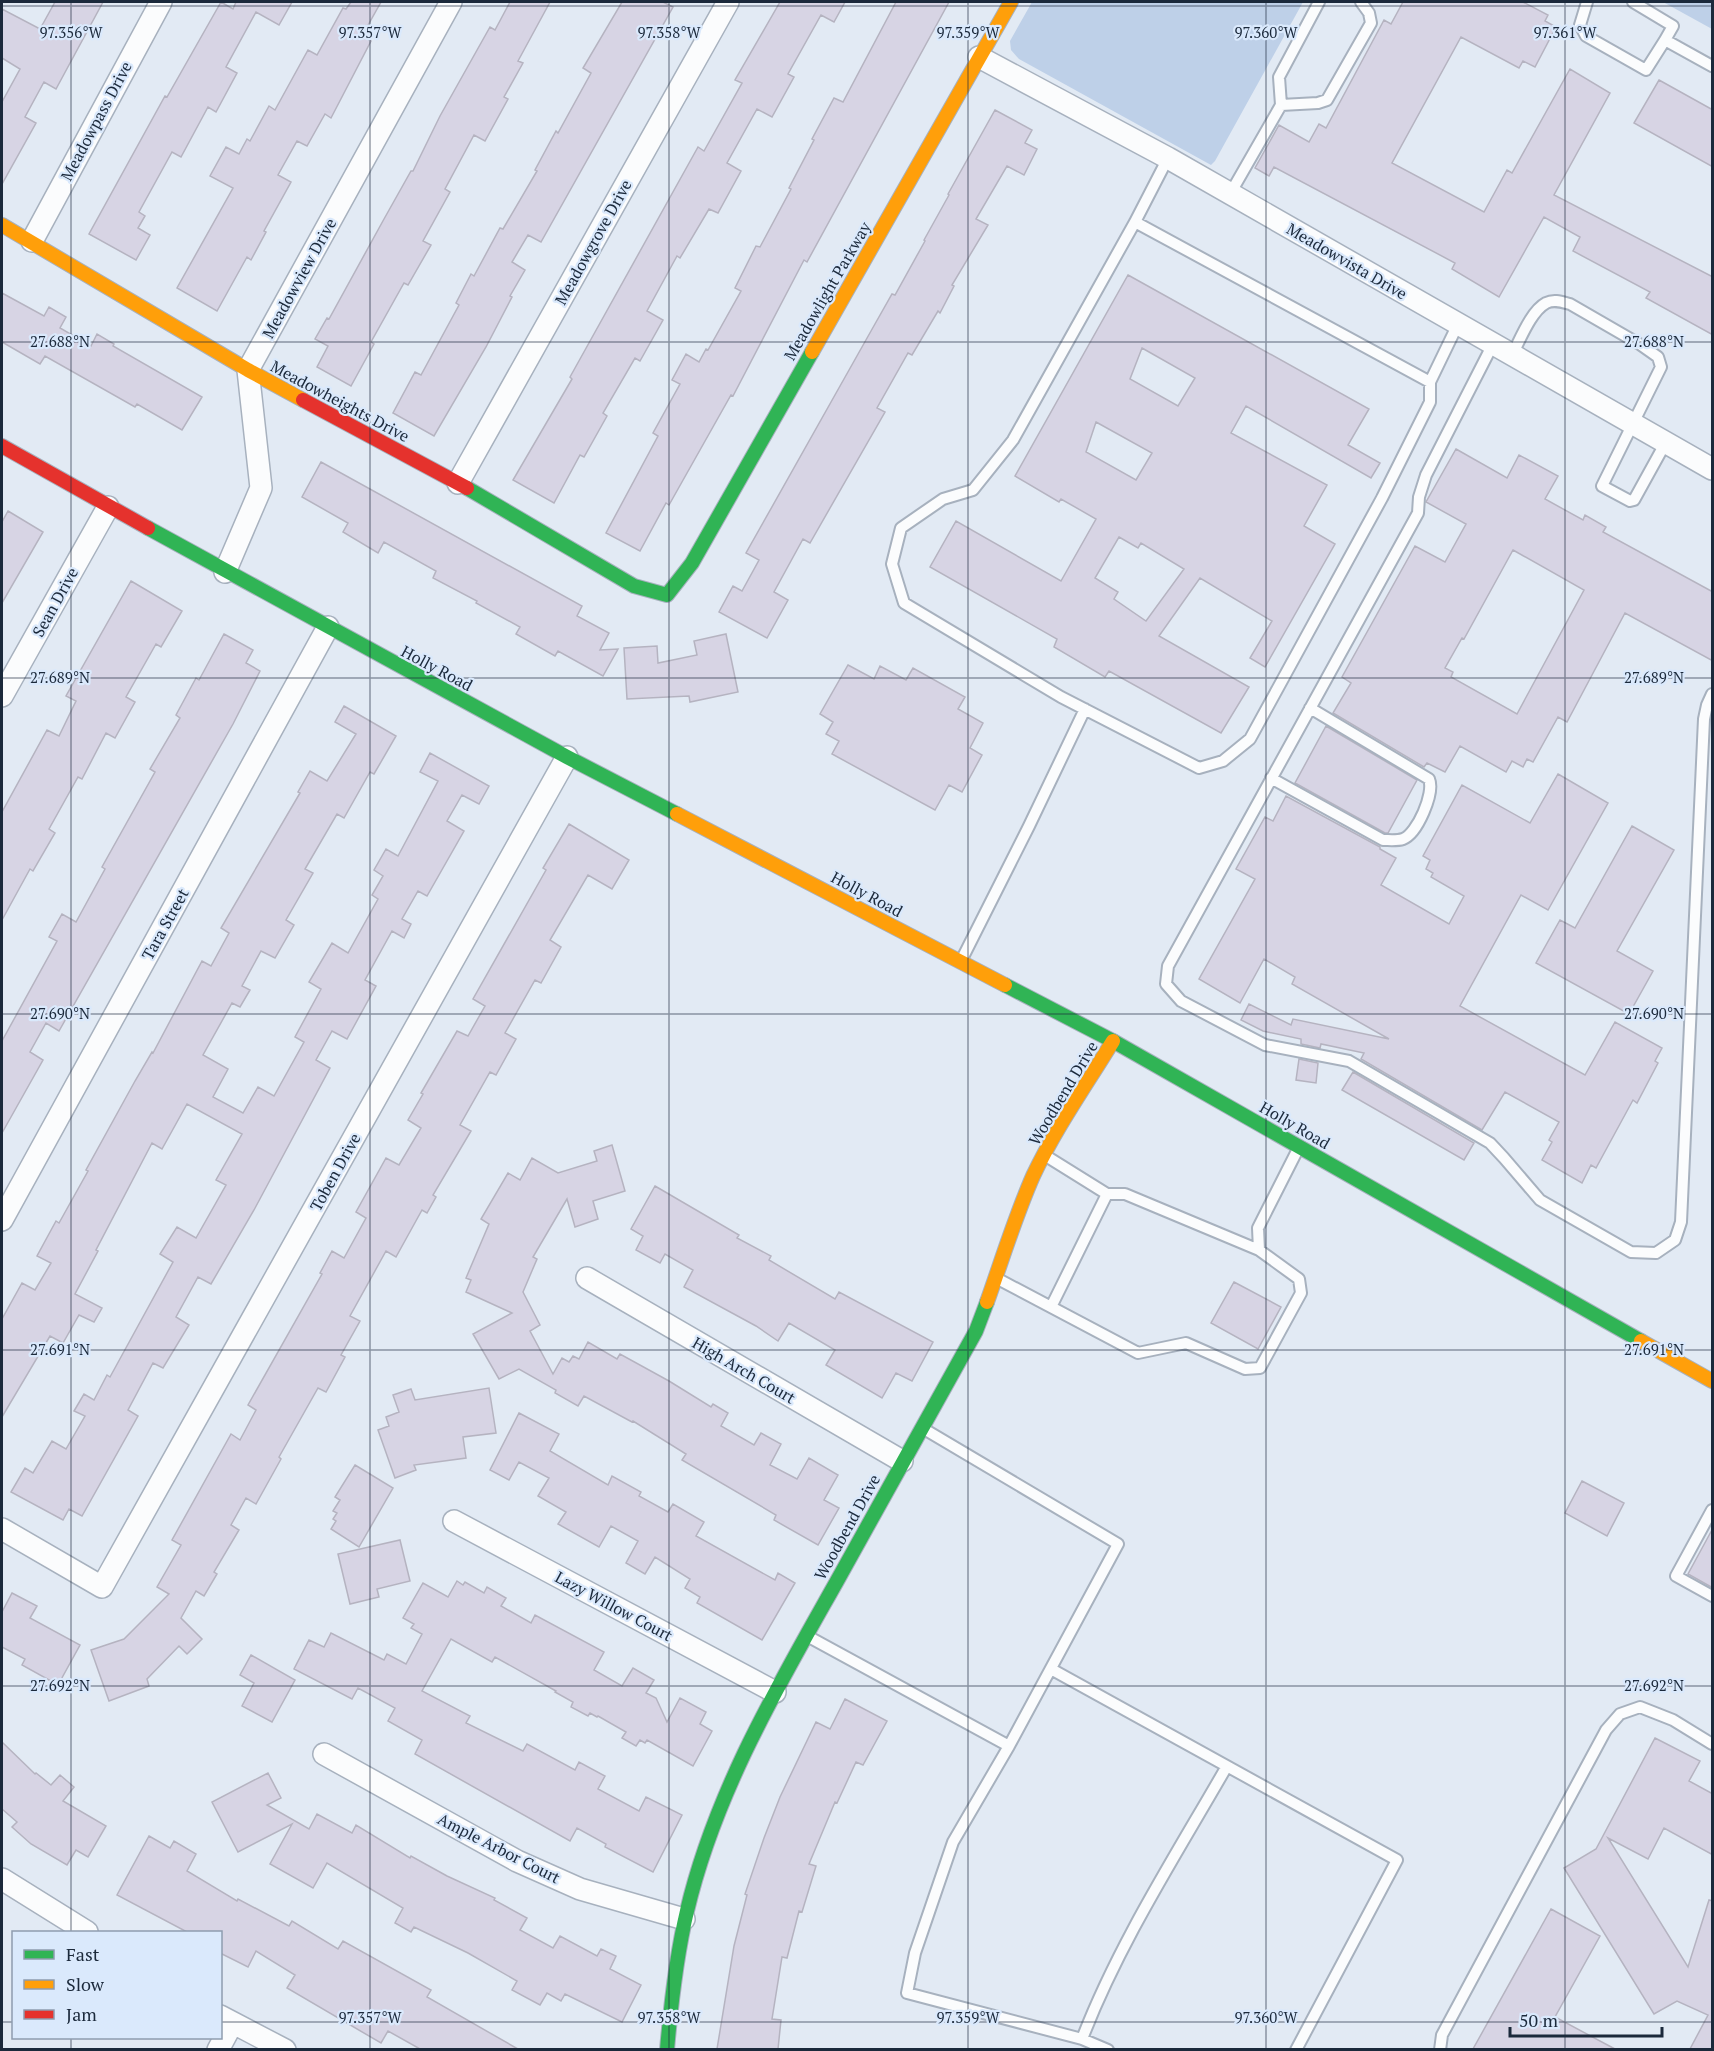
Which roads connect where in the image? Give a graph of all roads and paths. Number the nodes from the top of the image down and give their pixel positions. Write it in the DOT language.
graph roads {
  1 [pos="160,2"];
  2 [pos="451,2"];
  3 [pos="728,2"];
  4 [pos="1011,2"];
  5 [pos="1318,2"];
  6 [pos="1361,2"];
  7 [pos="1587,2"];
  8 [pos="1633,2"];
  9 [pos="1665,40"];
  10 [pos="979,57"];
  11 [pos="1713,66"];
  12 [pos="1281,105"];
  13 [pos="1168,158"];
  14 [pos="1230,194"];
  15 [pos="1135,222"];
  16 [pos="2,225"];
  17 [pos="32,241"];
  18 [pos="1458,324"];
  19 [pos="1493,344"];
  20 [pos="1512,355"];
  21 [pos="248,370"];
  22 [pos="1430,382"];
  23 [pos="1633,423"];
  24 [pos="1666,442"];
  25 [pos="2,446"];
  26 [pos="1713,469"];
  27 [pos="458,483"];
  28 [pos="108,507"];
  29 [pos="225,572"];
  30 [pos="667,595"];
  31 [pos="328,627"];
  32 [pos="1713,694"];
  33 [pos="2,696"];
  34 [pos="1310,708"];
  35 [pos="1085,709"];
  36 [pos="567,757"];
  37 [pos="1271,778"];
  38 [pos="960,962"];
  39 [pos="1113,1041"];
  40 [pos="1299,1147"];
  41 [pos="1044,1155"];
  42 [pos="1107,1194"];
  43 [pos="2,1220"];
  44 [pos="1259,1250"];
  45 [pos="587,1278"];
  46 [pos="996,1278"];
  47 [pos="1051,1307"];
  48 [pos="1713,1381"];
  49 [pos="921,1427"];
  50 [pos="902,1461"];
  51 [pos="1713,1510"];
  52 [pos="454,1521"];
  53 [pos="2,1529"];
  54 [pos="1713,1596"];
  55 [pos="806,1635"];
  56 [pos="1051,1669"];
  57 [pos="775,1692"];
  58 [pos="1713,1744"];
  59 [pos="1009,1746"];
  60 [pos="324,1754"];
  61 [pos="1227,1766"];
  62 [pos="2,1879"];
  63 [pos="684,1919"];
  64 [pos="85,1931"];
  65 [pos="226,2020"];
  66 [pos="222,2034"];
  67 [pos="1082,2039"];
  68 [pos="285,2049"];
  69 [pos="667,2049"];
  70 [pos="1108,2049"];
  71 [pos="1296,2049"];
  72 [pos="1440,2049"];
  1 -- 17 [label="street, Meadowpass Drive"];
  2 -- 21 [label="street, Meadowview Drive"];
  3 -- 27 [label="street, Meadowgrove Drive"];
  4 -- 10 [label="street, Meadowlight Parkway"];
  5 -- 12 [label="lane"];
  6 -- 12 [label="lane"];
  7 -- 9 [label="lane"];
  8 -- 9 [label="lane"];
  9 -- 11 [label="lane"];
  10 -- 13 [label="street, Meadowvista Drive"];
  10 -- 30 [label="street, Meadowlight Parkway"];
  12 -- 14 [label="lane"];
  13 -- 14 [label="street, Meadowvista Drive"];
  13 -- 15 [label="lane"];
  14 -- 18 [label="street, Meadowvista Drive"];
  15 -- 22 [label="lane"];
  15 -- 35 [label="lane"];
  16 -- 17 [label="street, Meadowheights Drive"];
  17 -- 21 [label="street, Meadowheights Drive"];
  18 -- 19 [label="street, Meadowvista Drive"];
  18 -- 22 [label="lane"];
  19 -- 20 [label="street, Meadowvista Drive"];
  19 -- 34 [label="lane"];
  20 -- 23 [label="street, Meadowvista Drive"];
  20 -- 23 [label="lane"];
  21 -- 27 [label="street, Meadowheights Drive"];
  21 -- 29 [label="street"];
  22 -- 35 [label="lane"];
  23 -- 24 [label="street, Meadowvista Drive"];
  23 -- 24 [label="lane"];
  24 -- 26 [label="street, Meadowvista Drive"];
  25 -- 28 [label="street, Holly Road"];
  27 -- 30 [label="street, Meadowheights Drive"];
  28 -- 29 [label="street, Holly Road"];
  28 -- 33 [label="street, Sean Drive"];
  29 -- 31 [label="street, Holly Road"];
  31 -- 36 [label="street, Holly Road"];
  31 -- 43 [label="street, Tara Street"];
  32 -- 37 [label="lane"];
  34 -- 37 [label="lane"];
  34 -- 37 [label="lane"];
  35 -- 38 [label="lane"];
  36 -- 38 [label="street, Holly Road"];
  36 -- 53 [label="street, Toben Drive"];
  38 -- 39 [label="street, Holly Road"];
  39 -- 40 [label="street, Holly Road"];
  39 -- 41 [label="street, Woodbend Drive"];
  40 -- 44 [label="lane"];
  40 -- 48 [label="street, Holly Road"];
  41 -- 42 [label="lane"];
  41 -- 46 [label="street, Woodbend Drive"];
  42 -- 44 [label="lane"];
  42 -- 47 [label="lane"];
  44 -- 47 [label="lane"];
  45 -- 50 [label="street, High Arch Court"];
  46 -- 47 [label="lane"];
  46 -- 49 [label="street, Woodbend Drive"];
  49 -- 50 [label="street, Woodbend Drive"];
  49 -- 56 [label="lane"];
  50 -- 55 [label="street, Woodbend Drive"];
  51 -- 54 [label="lane"];
  52 -- 57 [label="street, Lazy Willow Court"];
  55 -- 57 [label="street, Woodbend Drive"];
  55 -- 59 [label="lane"];
  56 -- 59 [label="lane"];
  56 -- 61 [label="lane"];
  57 -- 63 [label="street, Woodbend Drive"];
  58 -- 72 [label="lane"];
  59 -- 67 [label="lane"];
  60 -- 63 [label="street, Ample Arbor Court"];
  61 -- 67 [label="lane"];
  61 -- 71 [label="lane"];
  62 -- 64 [label="street"];
  63 -- 69 [label="street, Woodbend Drive"];
  65 -- 66 [label="street"];
  65 -- 68 [label="street"];
  67 -- 70 [label="lane"];
}
